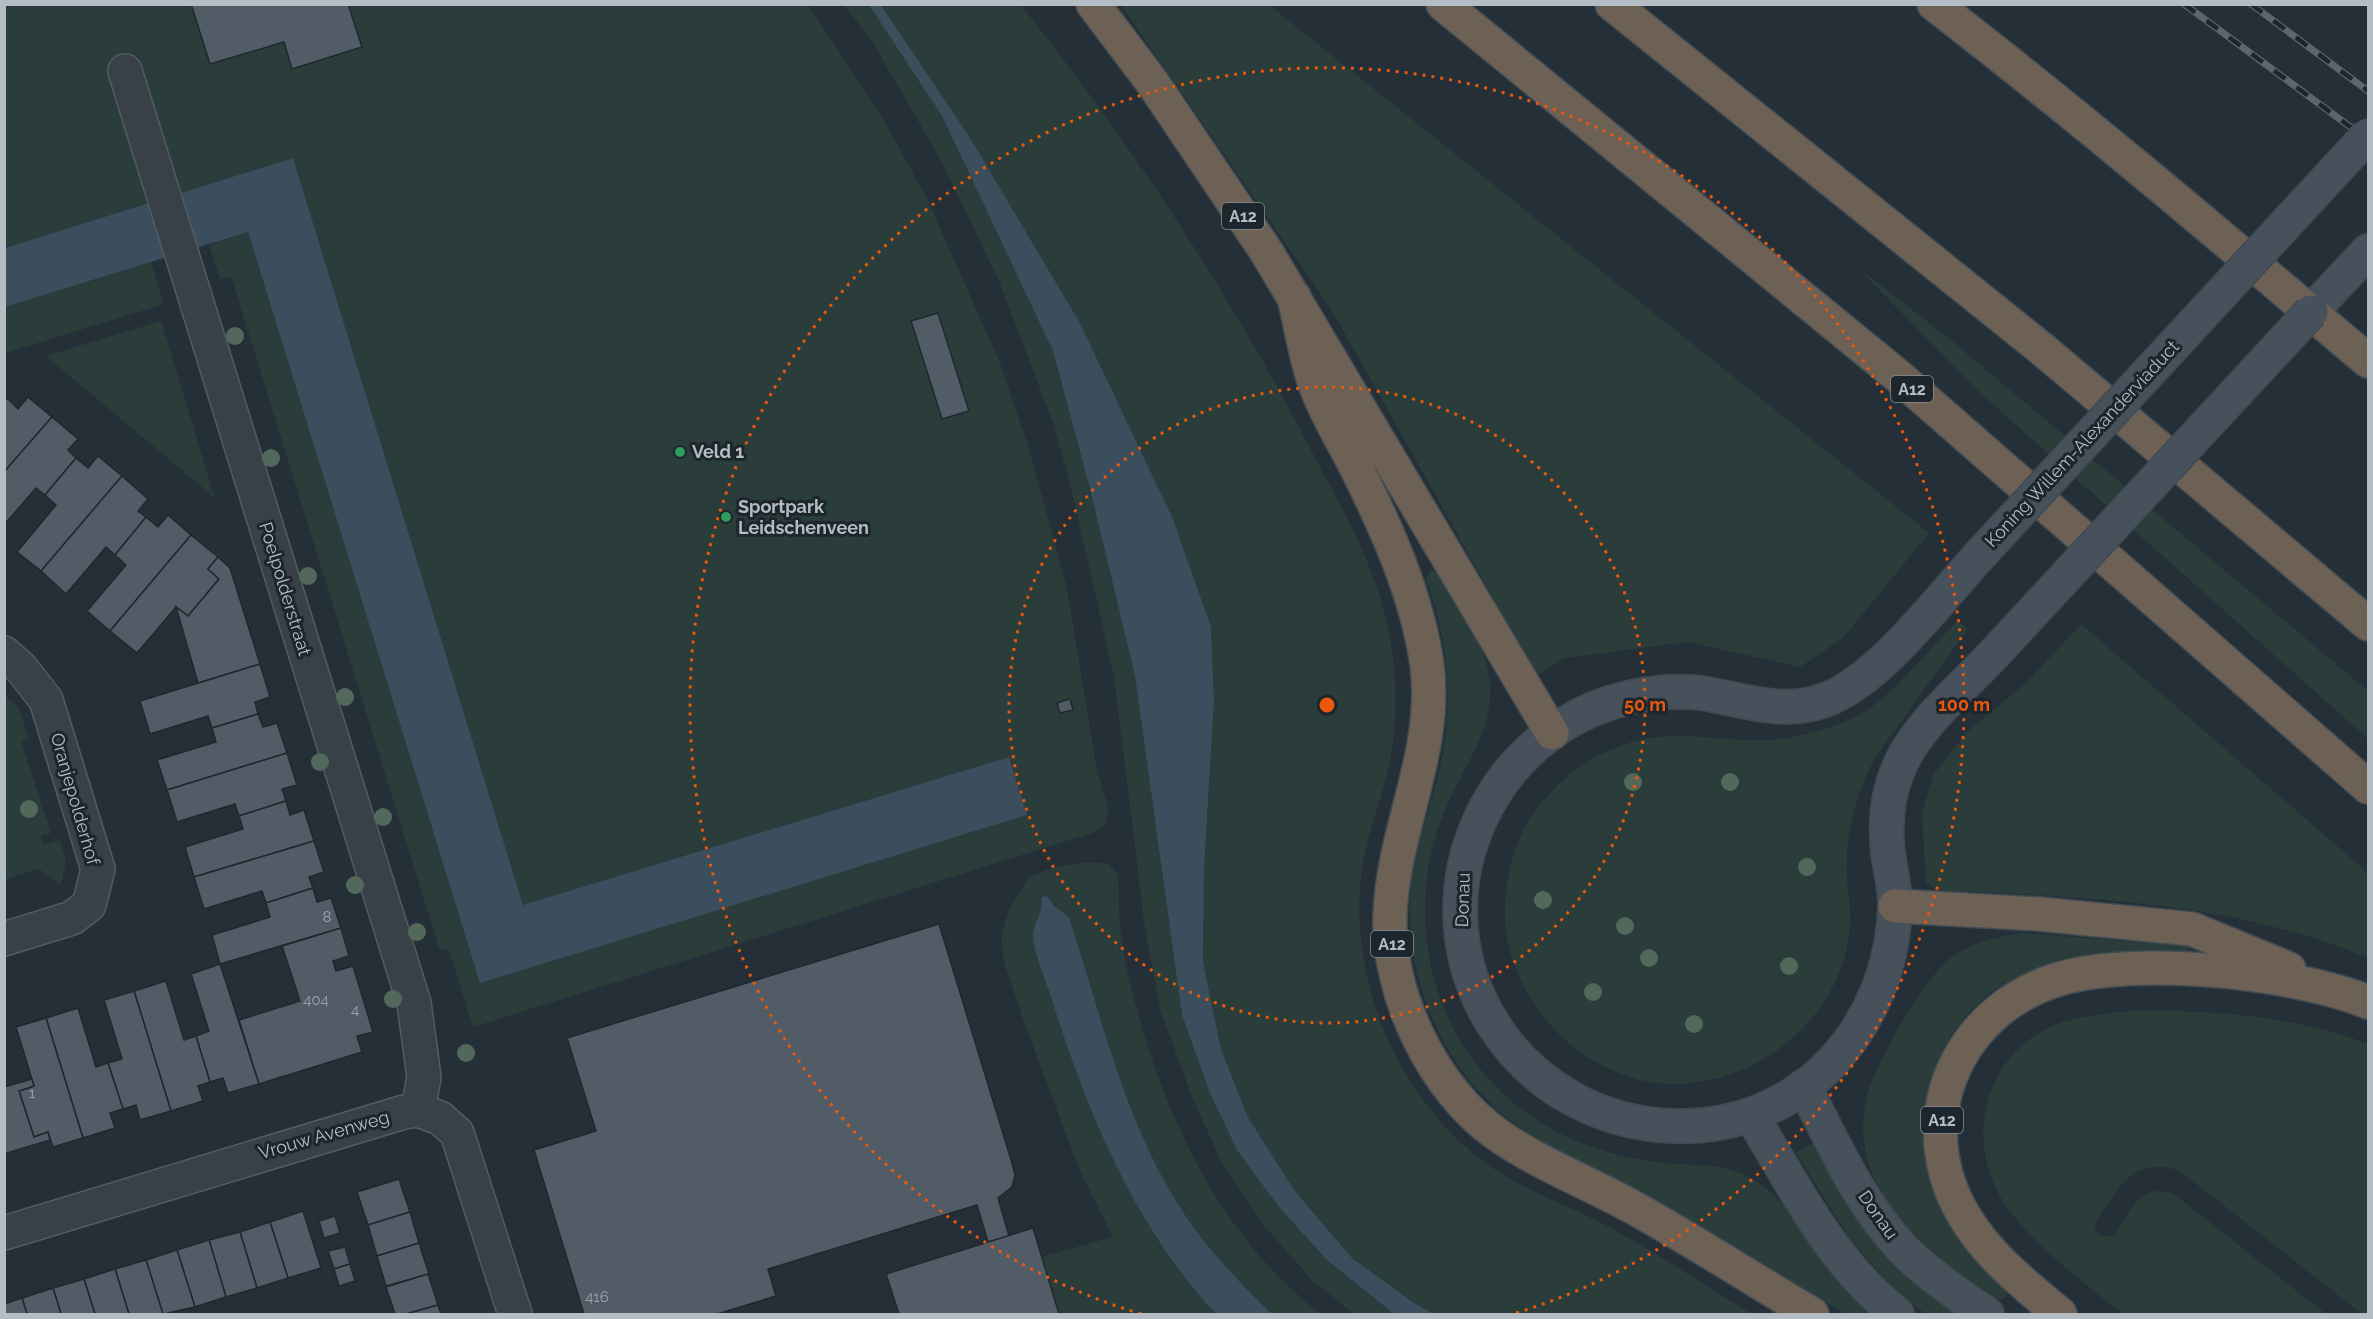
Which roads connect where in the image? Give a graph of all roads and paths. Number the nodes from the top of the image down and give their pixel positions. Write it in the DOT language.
graph roads {
  1 [pos="1093,4"];
  2 [pos="1443,4"];
  3 [pos="1612,4"];
  4 [pos="1934,4"];
  5 [pos="125,71"];
  6 [pos="2368,135"];
  7 [pos="2368,251"];
  8 [pos="2251,262"];
  9 [pos="1294,297"];
  10 [pos="2311,312"];
  11 [pos="2368,361"];
  12 [pos="2368,624"];
  13 [pos="4,653"];
  14 [pos="1769,707"];
  15 [pos="1552,733"];
  16 [pos="2368,788"];
  17 [pos="1895,906"];
  18 [pos="4,939"];
  19 [pos="2368,1002"];
  20 [pos="1804,1086"];
  21 [pos="418,1110"];
  22 [pos="1752,1115"];
  23 [pos="5,1230"];
  24 [pos="515,1314"];
  25 [pos="1812,1314"];
  26 [pos="1897,1314"];
  27 [pos="1987,1314"];
  28 [pos="2060,1314"];
  1 -- 9 [label="highway, A12"];
  2 -- 16 [label="highway, A12"];
  3 -- 12 [label="highway"];
  4 -- 8 [label="highway"];
  5 -- 21 [label="street, Poelpolderstraat"];
  6 -- 8 [label="main road, Koning Willem-Alexanderviaduct, bridge"];
  7 -- 10 [label="main road"];
  8 -- 10 [label="highway"];
  8 -- 14 [label="main road, Koning Willem-Alexanderviaduct, bridge"];
  9 -- 15 [label="highway, A12"];
  9 -- 25 [label="highway, A12"];
  10 -- 11 [label="highway"];
  10 -- 17 [label="main road, Donau, bridge"];
  13 -- 18 [label="street, Oranjepolderhof"];
  14 -- 15 [label="main road, Donau"];
  15 -- 22 [label="main road, Donau"];
  17 -- 19 [label="highway, A12"];
  17 -- 20 [label="main road, Donau"];
  19 -- 28 [label="highway, A12"];
  20 -- 22 [label="main road, Donau"];
  20 -- 27 [label="main road, Donau"];
  21 -- 23 [label="street, Vrouw Avenweg"];
  21 -- 24 [label="street"];
  22 -- 26 [label="main road"];
}
